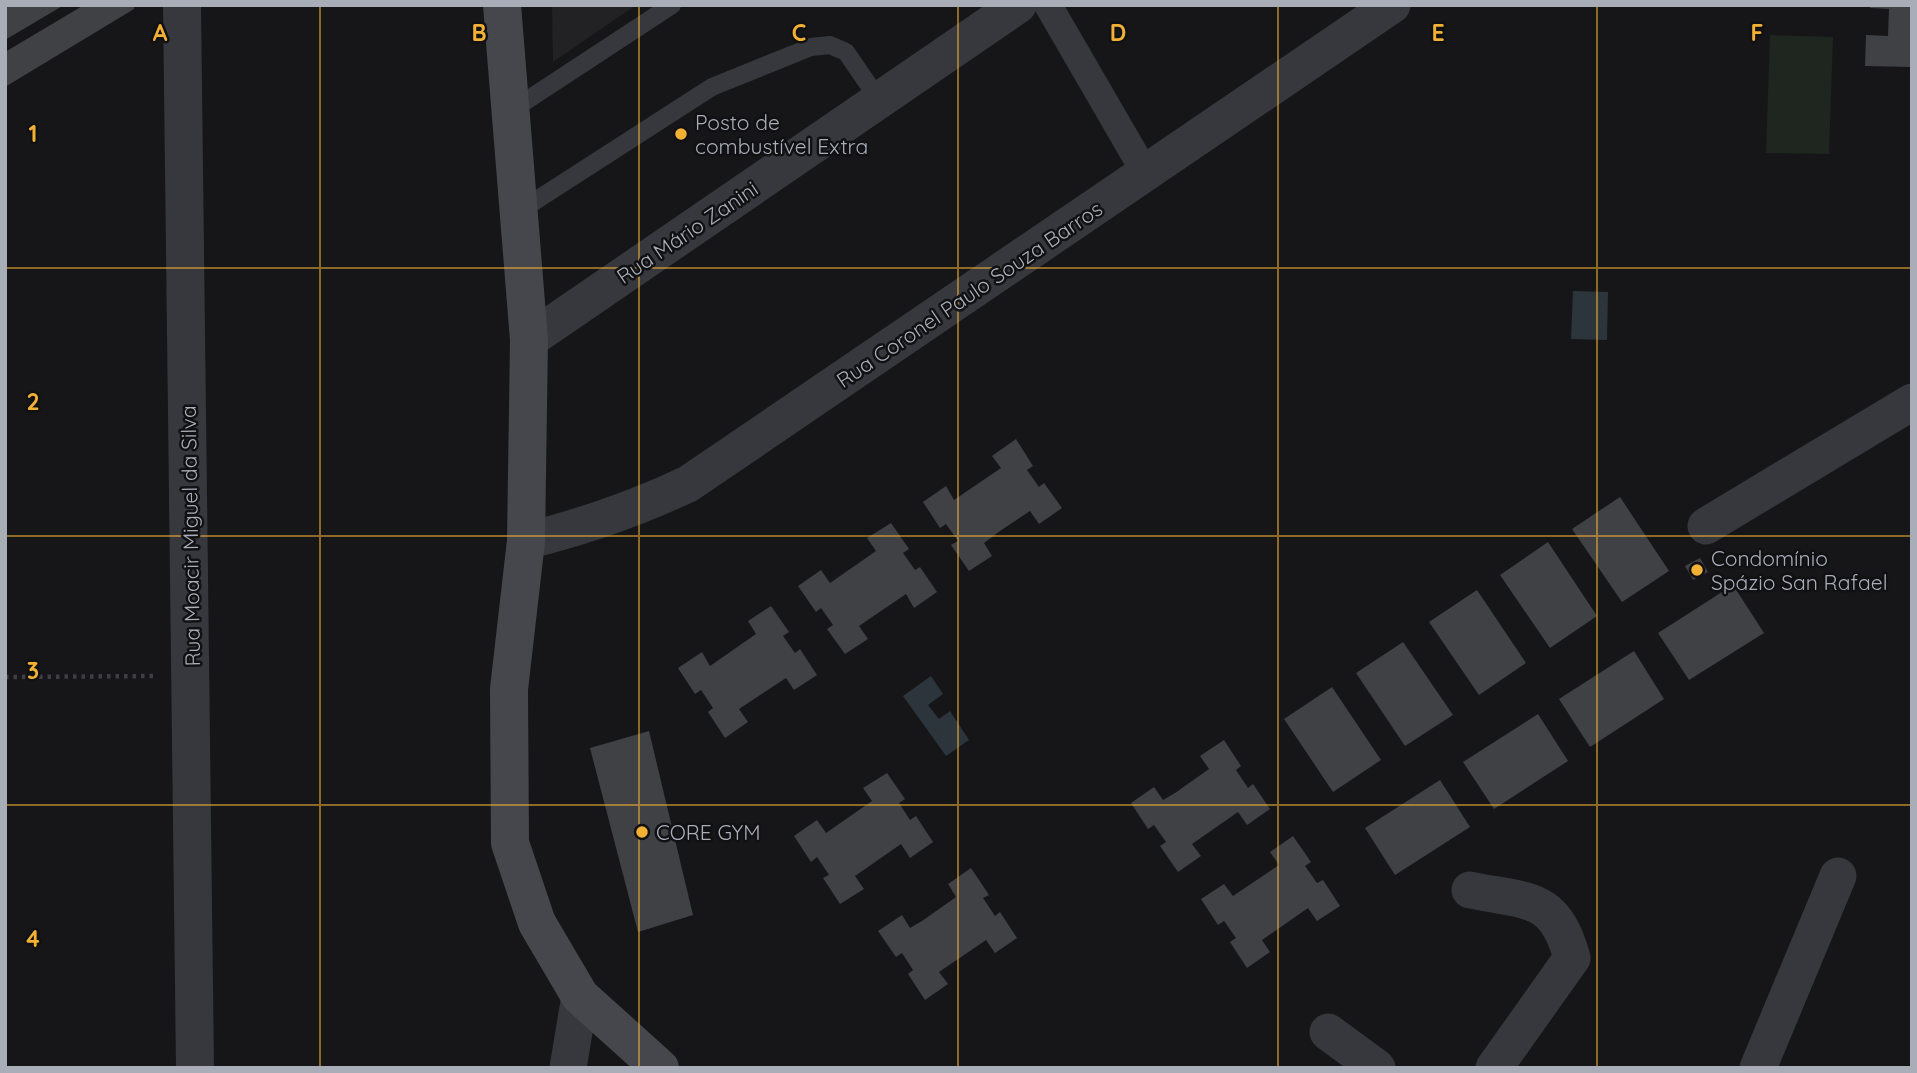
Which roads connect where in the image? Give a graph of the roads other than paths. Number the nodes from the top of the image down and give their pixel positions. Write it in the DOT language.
graph roads {
  1 [pos="182,5"];
  2 [pos="502,5"];
  3 [pos="672,5"];
  4 [pos="1018,5"];
  5 [pos="1048,5"];
  6 [pos="1392,5"];
  7 [pos="879,100"];
  8 [pos="509,112"];
  9 [pos="1146,174"];
  10 [pos="518,212"];
  11 [pos="529,340"];
  12 [pos="1912,402"];
  13 [pos="1706,526"];
  14 [pos="526,541"];
  15 [pos="1838,876"];
  16 [pos="1470,890"];
  17 [pos="580,996"];
  18 [pos="1328,1032"];
  19 [pos="649,1065"];
  20 [pos="195,1068"];
  21 [pos="568,1068"];
  22 [pos="1377,1068"];
  23 [pos="1494,1068"];
  24 [pos="1758,1068"];
  1 -- 20 [label="street, Rua Moacir Miguel da Silva"];
  2 -- 8 [label="main road"];
  3 -- 8 [label="lane"];
  4 -- 7 [label="street, Rua Mário Zanini"];
  5 -- 9 [label="street"];
  6 -- 9 [label="street, Rua Coronel Paulo Souza Barros"];
  7 -- 10 [label="lane"];
  7 -- 11 [label="street, Rua Mário Zanini"];
  8 -- 10 [label="main road"];
  9 -- 14 [label="street, Rua Coronel Paulo Souza Barros"];
  10 -- 11 [label="main road"];
  11 -- 14 [label="main road"];
  12 -- 13 [label="street"];
  14 -- 17 [label="main road"];
  15 -- 24 [label="street"];
  16 -- 23 [label="street"];
  17 -- 19 [label="main road"];
  17 -- 21 [label="street"];
  18 -- 22 [label="street"];
}
